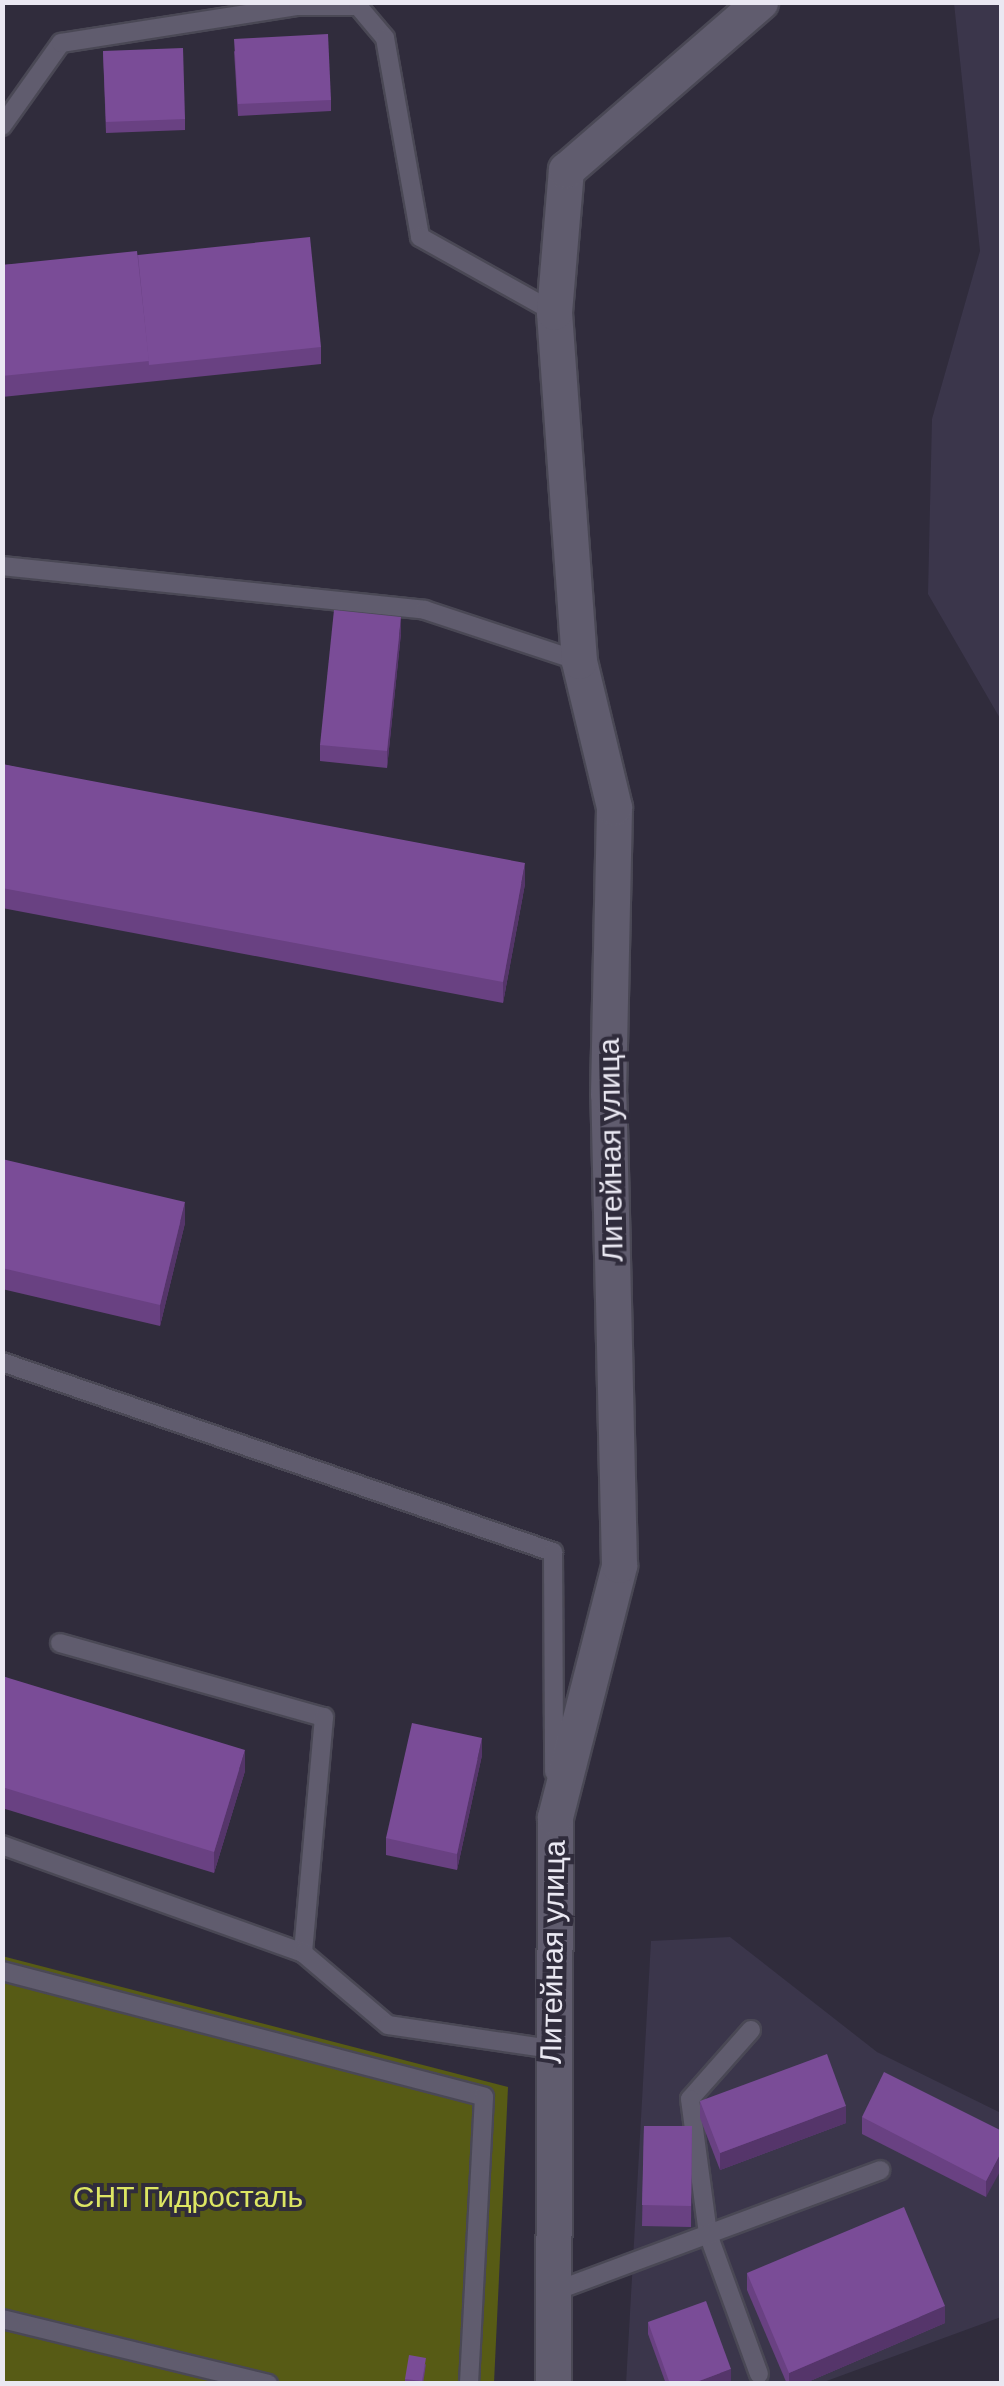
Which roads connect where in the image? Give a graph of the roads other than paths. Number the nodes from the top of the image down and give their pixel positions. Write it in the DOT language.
graph roads {
  1 [pos="760,2"];
  2 [pos="2,126"];
  3 [pos="554,312"];
  4 [pos="2,566"];
  5 [pos="579,660"];
  6 [pos="2,1362"];
  7 [pos="60,1643"];
  8 [pos="555,1817"];
  9 [pos="2,1845"];
  10 [pos="303,1953"];
  11 [pos="2,1971"];
  12 [pos="750,2030"];
  13 [pos="550,2049"];
  14 [pos="880,2170"];
  15 [pos="708,2234"];
  16 [pos="558,2290"];
  17 [pos="2,2319"];
  18 [pos="759,2374"];
  19 [pos="268,2384"];
  20 [pos="469,2384"];
  21 [pos="553,2384"];
  1 -- 3 [label="street, Литейная улица"];
  2 -- 3 [label="lane"];
  3 -- 5 [label="street, Литейная улица"];
  4 -- 5 [label="lane"];
  5 -- 8 [label="street, Литейная улица"];
  6 -- 8 [label="lane"];
  7 -- 10 [label="lane"];
  8 -- 13 [label="street, Литейная улица"];
  9 -- 10 [label="lane"];
  10 -- 13 [label="lane"];
  11 -- 20 [label="lane"];
  12 -- 15 [label="lane"];
  13 -- 16 [label="street, Литейная улица"];
  14 -- 15 [label="lane"];
  15 -- 16 [label="lane"];
  15 -- 18 [label="lane"];
  16 -- 21 [label="street, Литейная улица"];
  17 -- 19 [label="lane"];
}
